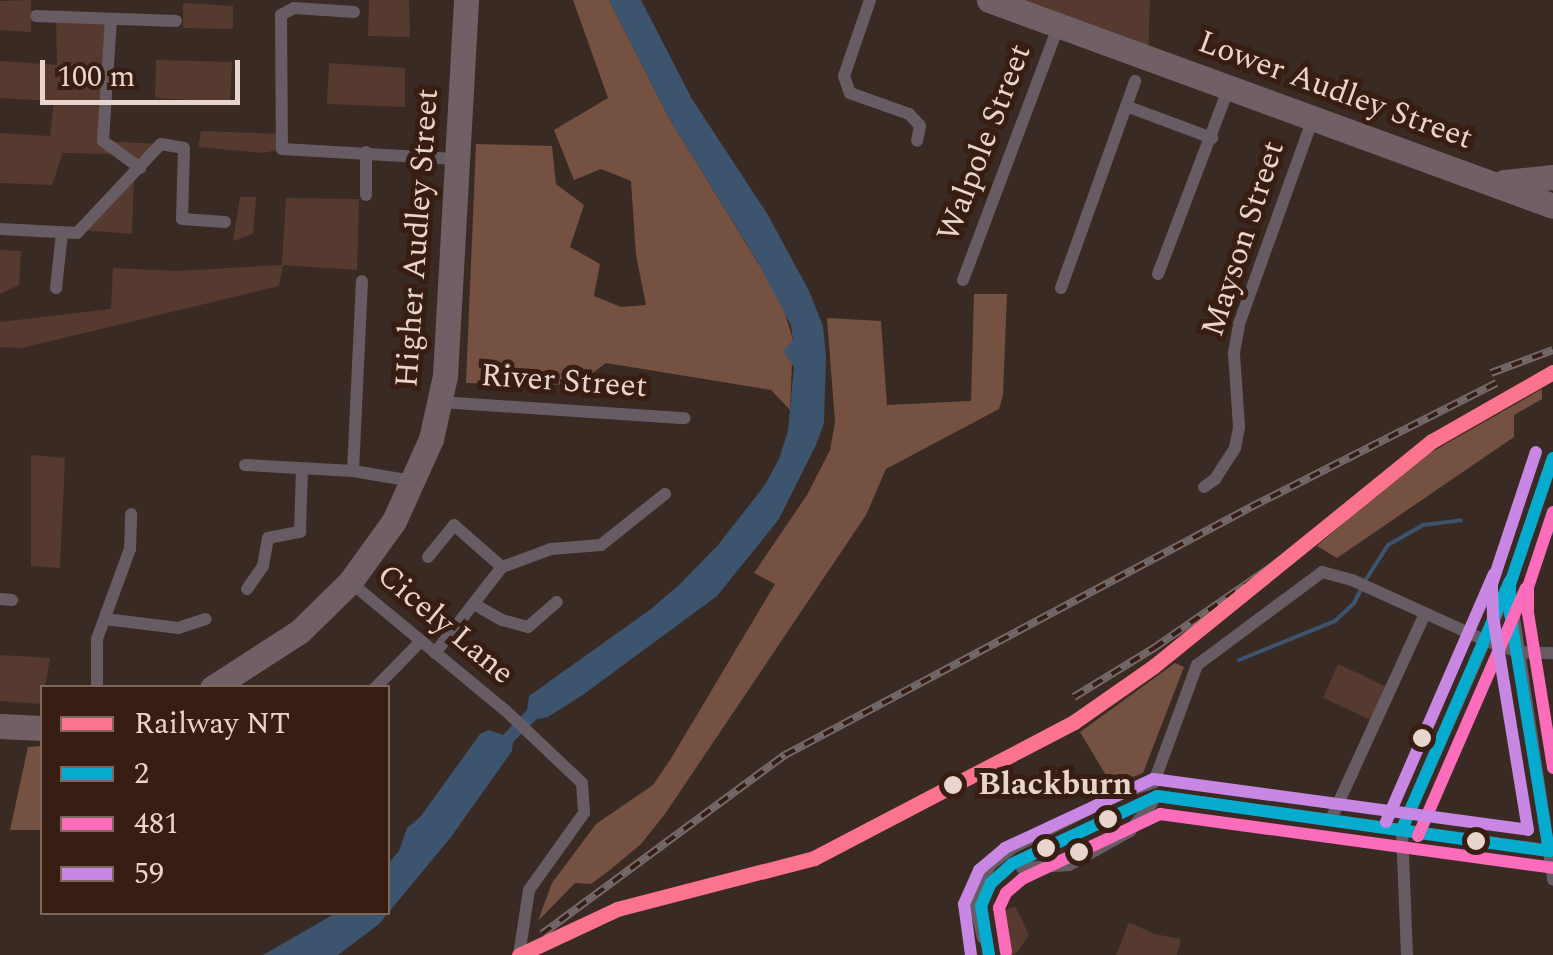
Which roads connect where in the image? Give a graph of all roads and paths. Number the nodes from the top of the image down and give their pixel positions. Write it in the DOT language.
graph roads {
  1 [pos="466,0"];
  2 [pos="870,0"];
  3 [pos="989,0"];
  4 [pos="354,12"];
  5 [pos="36,16"];
  6 [pos="111,20"];
  7 [pos="176,21"];
  8 [pos="1059,25"];
  9 [pos="1135,80"];
  10 [pos="1229,87"];
  11 [pos="1126,106"];
  12 [pos="1313,118"];
  13 [pos="1212,138"];
  14 [pos="918,141"];
  15 [pos="366,152"];
  16 [pos="455,159"];
  17 [pos="140,168"];
  18 [pos="1553,177"];
  19 [pos="1489,181"];
  20 [pos="1526,194"];
  21 [pos="366,195"];
  22 [pos="1553,196"];
  23 [pos="1553,206"];
  24 [pos="1553,215"];
  25 [pos="225,222"];
  26 [pos="0,230"];
  27 [pos="62,234"];
  28 [pos="1158,274"];
  29 [pos="963,280"];
  30 [pos="362,281"];
  31 [pos="56,288"];
  32 [pos="1061,288"];
  33 [pos="440,402"];
  34 [pos="684,418"];
  35 [pos="1553,458"];
  36 [pos="245,465"];
  37 [pos="302,469"];
  38 [pos="353,471"];
  39 [pos="415,482"];
  40 [pos="1204,487"];
  41 [pos="665,494"];
  42 [pos="131,514"];
  43 [pos="428,558"];
  44 [pos="502,567"];
  45 [pos="350,582"];
  46 [pos="1510,584"];
  47 [pos="246,589"];
  48 [pos="557,602"];
  49 [pos="474,604"];
  50 [pos="1425,614"];
  51 [pos="105,619"];
  52 [pos="206,619"];
  53 [pos="1484,640"];
  54 [pos="420,641"];
  55 [pos="1518,652"];
  56 [pos="435,654"];
  57 [pos="1553,654"];
  58 [pos="98,685"];
  59 [pos="217,685"];
  60 [pos="377,685"];
  61 [pos="0,726"];
  62 [pos="40,728"];
  63 [pos="1158,796"];
  64 [pos="1331,818"];
  65 [pos="1402,829"];
  66 [pos="1551,851"];
  67 [pos="1004,871"];
  68 [pos="1553,880"];
  69 [pos="984,938"];
  70 [pos="518,955"];
  71 [pos="990,955"];
  72 [pos="1407,955"];
  1 -- 16 [label="highway, Higher Audley Street"];
  2 -- 14 [label="street"];
  3 -- 8 [label="highway, Lower Audley Street"];
  4 -- 15 [label="street"];
  5 -- 6 [label="street"];
  6 -- 7 [label="street"];
  6 -- 17 [label="street"];
  8 -- 10 [label="highway, Lower Audley Street"];
  8 -- 29 [label="street, Walpole Street"];
  9 -- 11 [label="street"];
  10 -- 12 [label="highway, Lower Audley Street"];
  10 -- 13 [label="street"];
  11 -- 13 [label="street"];
  11 -- 32 [label="street"];
  12 -- 19 [label="highway, Lower Audley Street"];
  12 -- 40 [label="street, Mayson Street"];
  13 -- 28 [label="street"];
  15 -- 16 [label="street"];
  15 -- 21 [label="street"];
  16 -- 33 [label="highway, Higher Audley Street"];
  17 -- 25 [label="street"];
  17 -- 27 [label="street"];
  18 -- 19 [label="highway, Lower Audley Street"];
  19 -- 20 [label="highway, Lower Audley Street"];
  20 -- 22 [label="highway"];
  20 -- 23 [label="highway, Lower Audley Street"];
  20 -- 24 [label="highway"];
  26 -- 27 [label="street"];
  27 -- 31 [label="street"];
  30 -- 38 [label="street"];
  33 -- 34 [label="street, River Street"];
  33 -- 39 [label="highway, Higher Audley Street"];
  35 -- 46 [label="street"];
  36 -- 37 [label="street"];
  37 -- 38 [label="street"];
  37 -- 47 [label="street"];
  38 -- 39 [label="street"];
  39 -- 45 [label="highway, Higher Audley Street"];
  41 -- 44 [label="street"];
  42 -- 51 [label="street"];
  43 -- 44 [label="street"];
  44 -- 49 [label="street"];
  45 -- 54 [label="street, Cicely Lane"];
  45 -- 59 [label="highway, Higher Audley Street"];
  46 -- 53 [label="street"];
  46 -- 55 [label="street"];
  48 -- 49 [label="street"];
  49 -- 56 [label="street"];
  50 -- 53 [label="street"];
  50 -- 64 [label="street"];
  50 -- 69 [label="street"];
  51 -- 52 [label="street"];
  51 -- 58 [label="street"];
  53 -- 55 [label="street"];
  53 -- 65 [label="street"];
  54 -- 56 [label="street, Cicely Lane"];
  54 -- 60 [label="street"];
  55 -- 57 [label="street"];
  55 -- 66 [label="street"];
  56 -- 70 [label="street, Cicely Lane"];
  61 -- 62 [label="highway"];
  63 -- 64 [label="street"];
  63 -- 67 [label="street"];
  63 -- 67 [label="street"];
  64 -- 65 [label="street"];
  65 -- 66 [label="street"];
  65 -- 72 [label="street"];
  66 -- 68 [label="street"];
  67 -- 69 [label="street"];
  69 -- 71 [label="street"];
}
